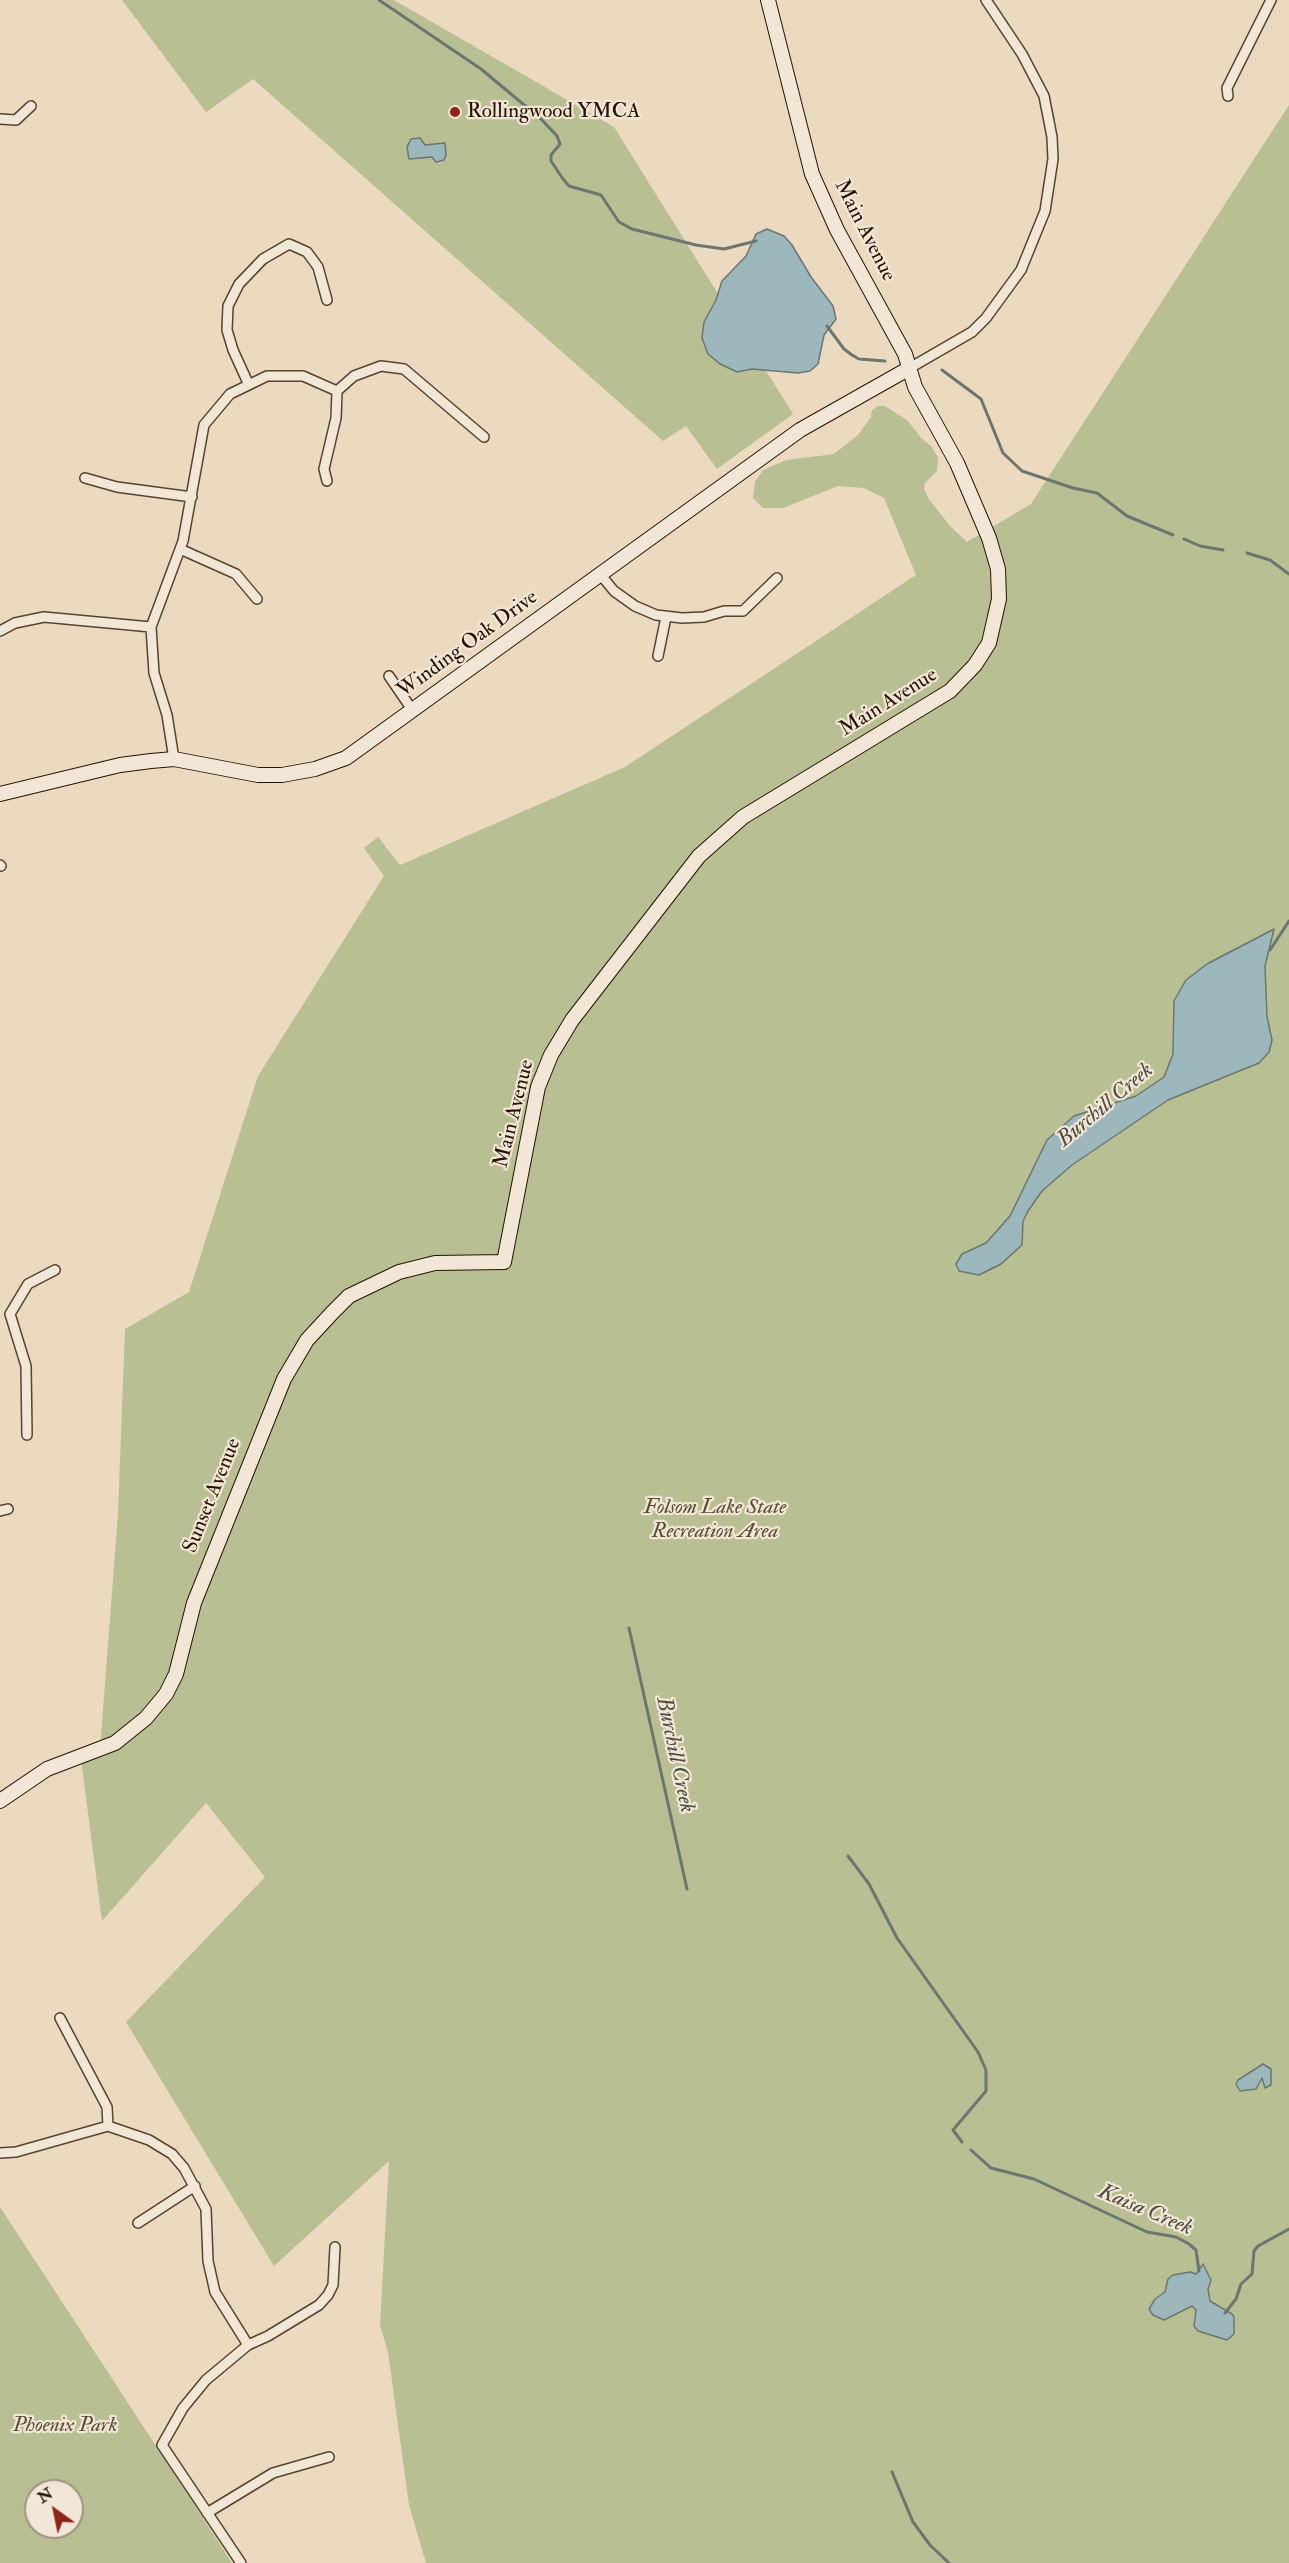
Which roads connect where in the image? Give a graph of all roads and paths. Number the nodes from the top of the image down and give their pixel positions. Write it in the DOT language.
graph roads {
  1 [pos="768,0"];
  2 [pos="986,0"];
  3 [pos="1270,0"];
  4 [pos="1228,96"];
  5 [pos="31,106"];
  6 [pos="0,119"];
  7 [pos="327,300"];
  8 [pos="908,369"];
  9 [pos="248,383"];
  10 [pos="337,391"];
  11 [pos="484,437"];
  12 [pos="85,478"];
  13 [pos="327,481"];
  14 [pos="192,497"];
  15 [pos="180,549"];
  16 [pos="600,574"];
  17 [pos="777,578"];
  18 [pos="257,599"];
  19 [pos="666,617"];
  20 [pos="151,627"];
  21 [pos="0,631"];
  22 [pos="658,656"];
  23 [pos="389,675"];
  24 [pos="413,711"];
  25 [pos="174,759"];
  26 [pos="0,794"];
  27 [pos="504,1262"];
  28 [pos="55,1270"];
  29 [pos="10,1314"];
  30 [pos="0,1318"];
  31 [pos="27,1435"];
  32 [pos="0,1801"];
  33 [pos="60,2019"];
  34 [pos="108,2126"];
  35 [pos="0,2153"];
  36 [pos="195,2186"];
  37 [pos="138,2223"];
  38 [pos="335,2247"];
  39 [pos="248,2345"];
  40 [pos="330,2457"];
  41 [pos="207,2513"];
  42 [pos="241,2563"];
  1 -- 8 [label="street, Main Avenue"];
  2 -- 8 [label="street"];
  3 -- 4 [label="street"];
  5 -- 6 [label="street"];
  7 -- 9 [label="street"];
  8 -- 16 [label="street, Winding Oak Drive"];
  8 -- 27 [label="street, Main Avenue"];
  9 -- 10 [label="street"];
  9 -- 14 [label="street"];
  10 -- 11 [label="street"];
  10 -- 13 [label="street"];
  12 -- 14 [label="street"];
  14 -- 15 [label="street"];
  15 -- 18 [label="street"];
  15 -- 20 [label="street"];
  16 -- 19 [label="street"];
  16 -- 24 [label="street, Winding Oak Drive"];
  17 -- 19 [label="street"];
  19 -- 22 [label="street"];
  20 -- 21 [label="street"];
  20 -- 25 [label="street"];
  23 -- 24 [label="street"];
  24 -- 25 [label="street, Winding Oak Drive"];
  25 -- 26 [label="street, Winding Oak Drive"];
  27 -- 32 [label="street, Sunset Avenue"];
  28 -- 29 [label="street"];
  29 -- 30 [label="street"];
  29 -- 31 [label="street"];
  33 -- 34 [label="street"];
  34 -- 35 [label="street"];
  34 -- 36 [label="street"];
  36 -- 37 [label="street"];
  36 -- 39 [label="street"];
  38 -- 39 [label="street"];
  39 -- 41 [label="street"];
  40 -- 41 [label="street"];
  41 -- 42 [label="street"];
}
